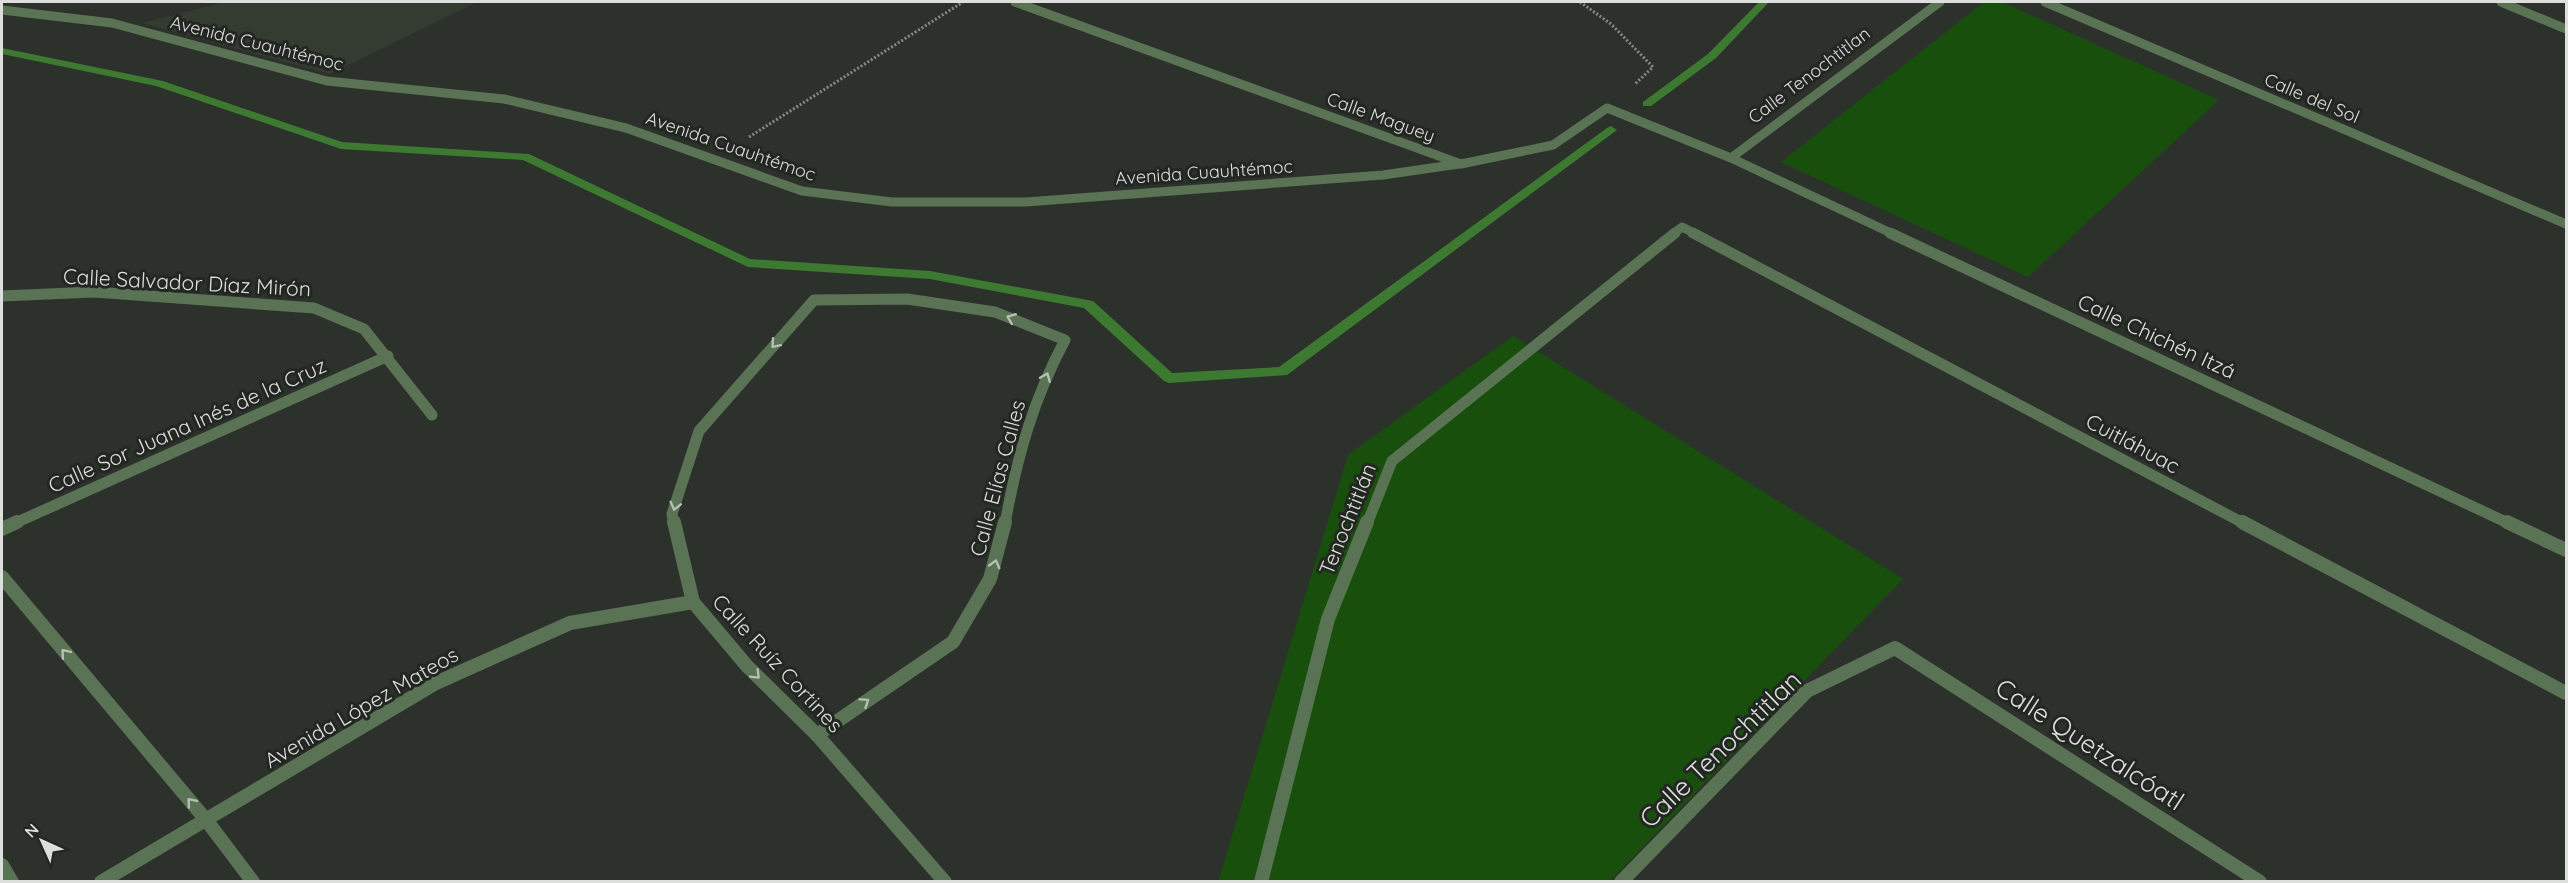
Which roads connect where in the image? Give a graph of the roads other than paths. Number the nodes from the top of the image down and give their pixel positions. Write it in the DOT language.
graph roads {
  1 [pos="1015,2"];
  2 [pos="1940,2"];
  3 [pos="2045,2"];
  4 [pos="2501,2"];
  5 [pos="2,10"];
  6 [pos="2566,29"];
  7 [pos="1731,158"];
  8 [pos="1461,164"];
  9 [pos="2566,224"];
  10 [pos="1682,227"];
  11 [pos="2,296"];
  12 [pos="814,300"];
  13 [pos="388,356"];
  14 [pos="432,415"];
  15 [pos="2,529"];
  16 [pos="2566,550"];
  17 [pos="2,577"];
  18 [pos="693,602"];
  19 [pos="1895,648"];
  20 [pos="2566,693"];
  21 [pos="817,735"];
  22 [pos="207,821"];
  23 [pos="2,865"];
  24 [pos="12,882"];
  25 [pos="101,882"];
  26 [pos="253,882"];
  27 [pos="945,882"];
  28 [pos="1260,882"];
  29 [pos="1620,882"];
  30 [pos="2260,882"];
  1 -- 8 [label="street, Calle Maguey"];
  2 -- 7 [label="street, Calle Tenochtitlan"];
  3 -- 9 [label="street, Calle del Sol"];
  4 -- 6 [label="street"];
  5 -- 8 [label="street, Avenida Cuauhtémoc"];
  7 -- 8 [label="street"];
  7 -- 16 [label="street, Calle Chichén Itzá"];
  10 -- 20 [label="street, Cuitláhuac"];
  10 -- 28 [label="street, Tenochtitlán"];
  11 -- 13 [label="street, Calle Salvador Díaz Mirón"];
  12 -- 18 [label="street, Calle Ruíz Cortines, one-way"];
  21 -- 12 [label="street, Calle Elías Calles, one-way"];
  13 -- 14 [label="street, Calle Salvador Díaz Mirón"];
  13 -- 15 [label="street, Calle Sor Juana Inés de la Cruz"];
  22 -- 17 [label="street, one-way"];
  18 -- 21 [label="street, Calle Ruíz Cortines, one-way"];
  18 -- 22 [label="street, Avenida López Mateos"];
  19 -- 29 [label="street, Calle Tenochtitlan"];
  19 -- 30 [label="street, Calle Quetzalcóatl"];
  21 -- 27 [label="street, Calle Ruíz Cortines"];
  22 -- 25 [label="street, Avenida López Mateos"];
  22 -- 26 [label="street"];
  23 -- 24 [label="street"];
}
